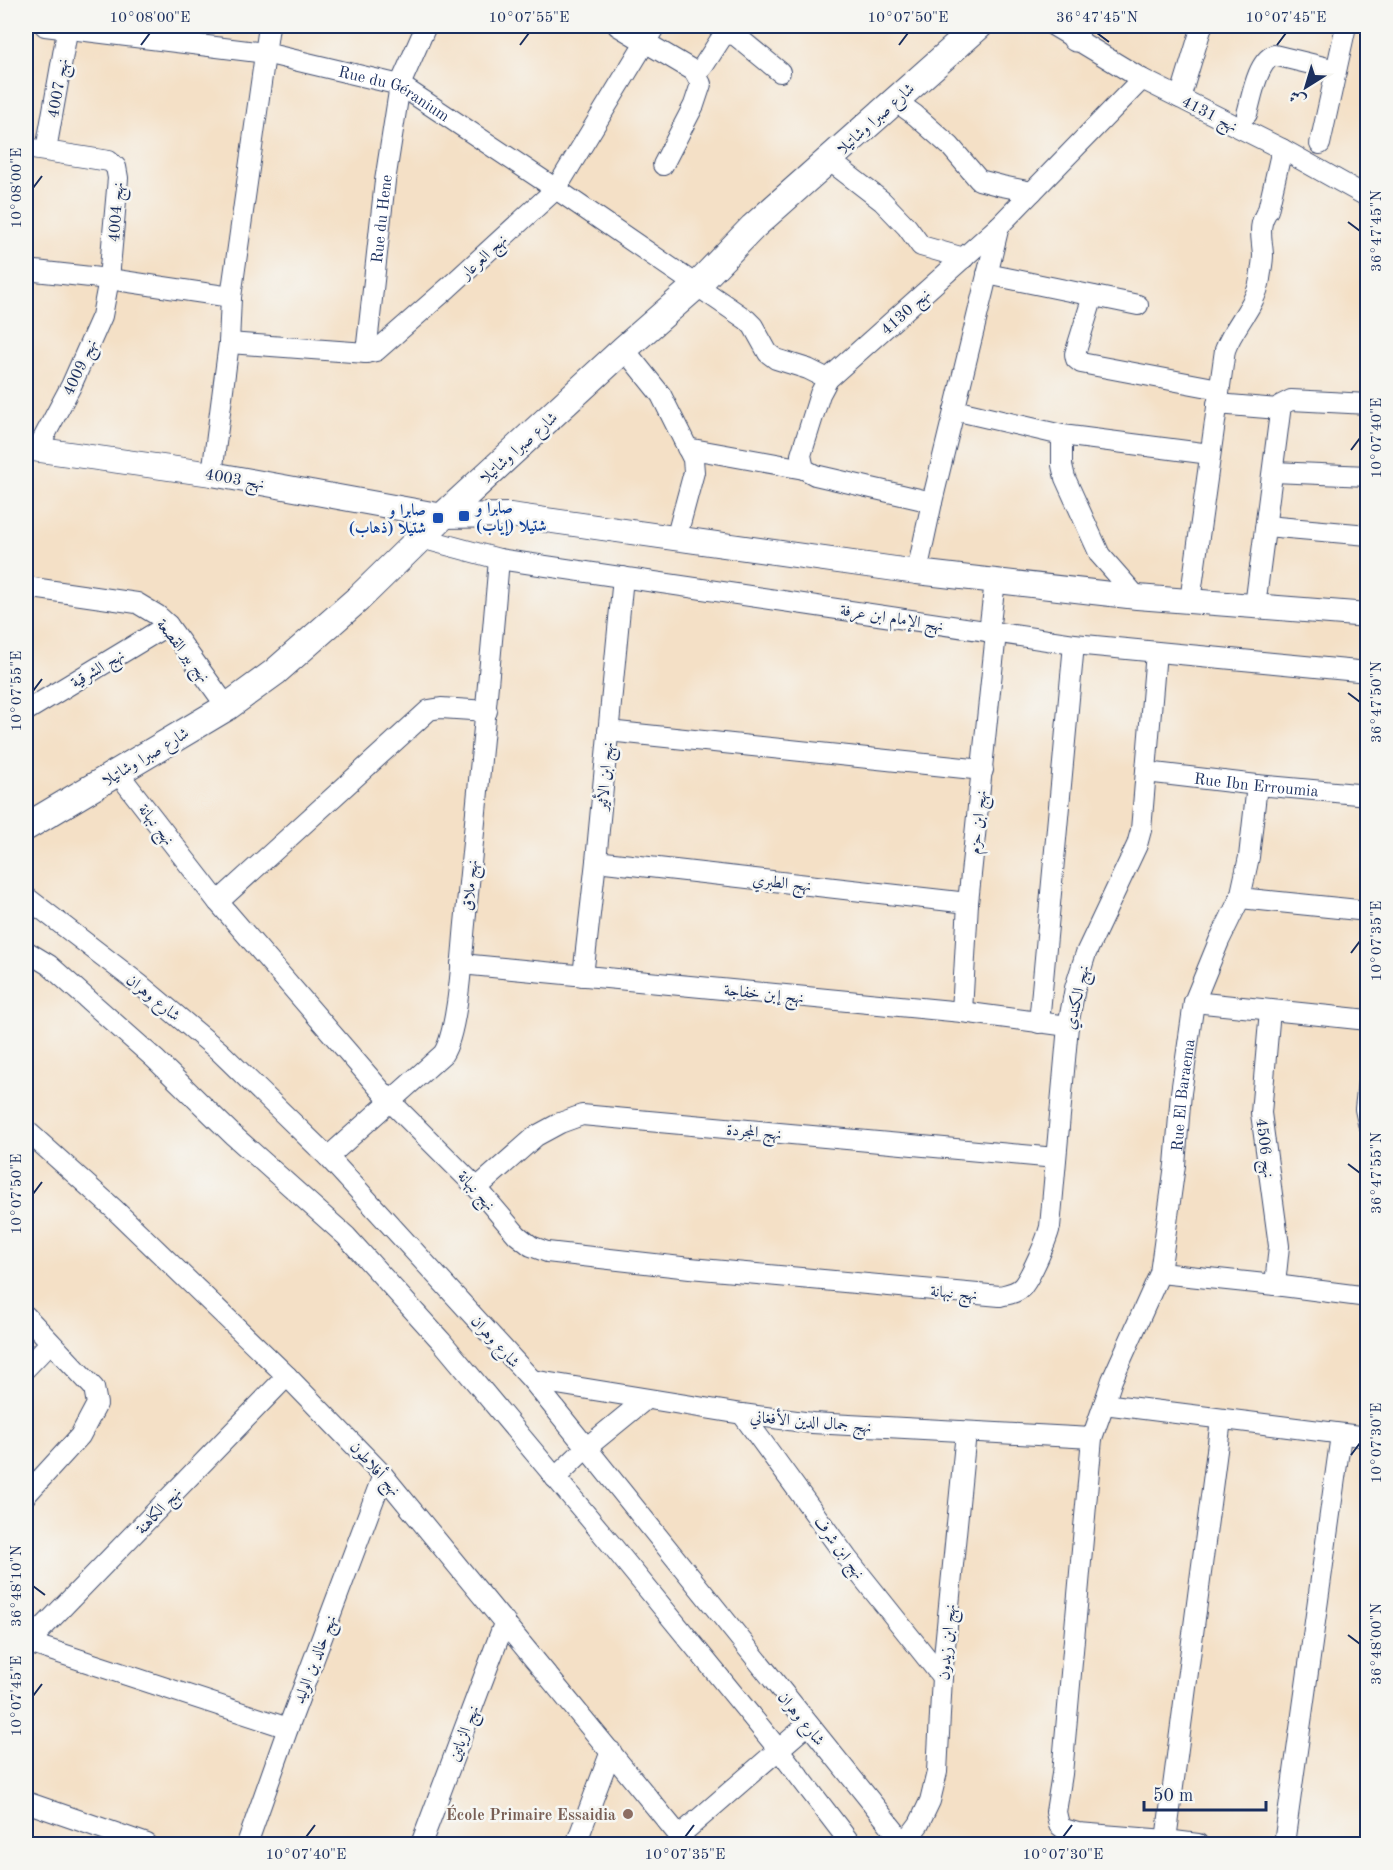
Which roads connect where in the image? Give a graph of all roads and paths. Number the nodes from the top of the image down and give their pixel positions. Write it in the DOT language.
graph roads {
  1 [pos="45,26"];
  2 [pos="268,26"];
  3 [pos="426,26"];
  4 [pos="618,26"];
  5 [pos="655,26"];
  6 [pos="980,26"];
  7 [pos="1202,26"];
  8 [pos="1346,26"];
  9 [pos="68,27"];
  10 [pos="1067,30"];
  11 [pos="645,43"];
  12 [pos="265,53"];
  13 [pos="1336,70"];
  14 [pos="694,71"];
  15 [pos="780,72"];
  16 [pos="1142,79"];
  17 [pos="400,85"];
  18 [pos="1180,98"];
  19 [pos="894,100"];
  20 [pos="1247,114"];
  21 [pos="1320,144"];
  22 [pos="26,148"];
  23 [pos="1282,149"];
  24 [pos="46,150"];
  25 [pos="828,159"];
  26 [pos="663,165"];
  27 [pos="556,189"];
  28 [pos="1032,192"];
  29 [pos="1368,196"];
  30 [pos="999,226"];
  31 [pos="964,258"];
  32 [pos="26,270"];
  33 [pos="987,274"];
  34 [pos="109,279"];
  35 [pos="697,285"];
  36 [pos="1093,296"];
  37 [pos="231,297"];
  38 [pos="1138,305"];
  39 [pos="229,343"];
  40 [pos="624,349"];
  41 [pos="366,353"];
  42 [pos="828,379"];
  43 [pos="1218,396"];
  44 [pos="1368,404"];
  45 [pos="1279,409"];
  46 [pos="954,410"];
  47 [pos="1062,435"];
  48 [pos="687,448"];
  49 [pos="31,449"];
  50 [pos="1210,454"];
  51 [pos="804,469"];
  52 [pos="1273,472"];
  53 [pos="212,474"];
  54 [pos="1368,476"];
  55 [pos="932,502"];
  56 [pos="443,516"];
  57 [pos="1266,526"];
  58 [pos="1368,535"];
  59 [pos="420,538"];
  60 [pos="676,540"];
  61 [pos="499,559"];
  62 [pos="917,572"];
  63 [pos="623,577"];
  64 [pos="995,581"];
  65 [pos="26,587"];
  66 [pos="1137,597"];
  67 [pos="1190,601"];
  68 [pos="1256,606"];
  69 [pos="1368,615"];
  70 [pos="168,625"];
  71 [pos="993,632"];
  72 [pos="1074,644"];
  73 [pos="1155,652"];
  74 [pos="1368,672"];
  75 [pos="228,707"];
  76 [pos="26,711"];
  77 [pos="487,711"];
  78 [pos="608,731"];
  79 [pos="983,770"];
  80 [pos="1146,772"];
  81 [pos="118,773"];
  82 [pos="1257,785"];
  83 [pos="1368,795"];
  84 [pos="26,827"];
  85 [pos="596,861"];
  86 [pos="26,897"];
  87 [pos="1240,898"];
  88 [pos="218,902"];
  89 [pos="968,903"];
  90 [pos="1368,911"];
  91 [pos="26,951"];
  92 [pos="461,964"];
  93 [pos="583,976"];
  94 [pos="1194,1002"];
  95 [pos="1270,1010"];
  96 [pos="962,1012"];
  97 [pos="1368,1020"];
  98 [pos="1039,1023"];
  99 [pos="1068,1026"];
  100 [pos="1368,1081"];
  101 [pos="391,1102"];
  102 [pos="1368,1123"];
  103 [pos="26,1130"];
  104 [pos="328,1157"];
  105 [pos="1056,1158"];
  106 [pos="477,1188"];
  107 [pos="1160,1273"];
  108 [pos="1275,1285"];
  109 [pos="1000,1296"];
  110 [pos="1368,1297"];
  111 [pos="26,1316"];
  112 [pos="50,1343"];
  113 [pos="26,1368"];
  114 [pos="287,1376"];
  115 [pos="532,1380"];
  116 [pos="646,1399"];
  117 [pos="1104,1404"];
  118 [pos="742,1414"];
  119 [pos="1221,1420"];
  120 [pos="966,1432"];
  121 [pos="1341,1435"];
  122 [pos="1368,1437"];
  123 [pos="1092,1438"];
  124 [pos="586,1448"];
  125 [pos="383,1475"];
  126 [pos="555,1478"];
  127 [pos="26,1495"];
  128 [pos="505,1621"];
  129 [pos="27,1642"];
  130 [pos="942,1677"];
  131 [pos="807,1725"];
  132 [pos="288,1728"];
  133 [pos="779,1750"];
  134 [pos="611,1751"];
  135 [pos="26,1802"];
  136 [pos="683,1840"];
  137 [pos="1166,1840"];
  138 [pos="905,1844"];
  139 [pos="147,1845"];
  140 [pos="247,1845"];
  141 [pos="421,1845"];
  142 [pos="576,1845"];
  143 [pos="851,1845"];
  144 [pos="1198,1845"];
  145 [pos="1284,1845"];
  1 -- 9 [label="street, Rue du Géranium"];
  2 -- 12 [label="street"];
  3 -- 17 [label="street, Rue du Hene"];
  4 -- 11 [label="street"];
  5 -- 11 [label="street, نهج العرعار"];
  6 -- 19 [label="main road, شارع صبرا وشاتيلا"];
  7 -- 18 [label="street"];
  8 -- 13 [label="street"];
  9 -- 12 [label="street, Rue du Géranium"];
  9 -- 24 [label="street, نهج 4007"];
  10 -- 16 [label="street, نهج 4131"];
  11 -- 14 [label="street"];
  11 -- 27 [label="street, نهج العرعار"];
  12 -- 17 [label="street, Rue du Géranium"];
  12 -- 37 [label="street"];
  13 -- 20 [label="street"];
  13 -- 21 [label="street"];
  14 -- 15 [label="street"];
  14 -- 26 [label="street"];
  16 -- 18 [label="street, نهج 4131"];
  16 -- 28 [label="street, نهج 4130"];
  17 -- 27 [label="street, Rue du Géranium"];
  17 -- 41 [label="street, Rue du Hene"];
  18 -- 23 [label="street, نهج 4131"];
  19 -- 25 [label="main road, شارع صبرا وشاتيلا"];
  19 -- 28 [label="street"];
  22 -- 24 [label="street, نهج 4004"];
  23 -- 29 [label="street, نهج 4131"];
  23 -- 43 [label="street"];
  24 -- 34 [label="street, نهج 4004"];
  25 -- 31 [label="street"];
  25 -- 35 [label="main road, شارع صبرا وشاتيلا"];
  27 -- 35 [label="street, Rue du Géranium"];
  27 -- 41 [label="street, نهج العرعار"];
  28 -- 30 [label="street, نهج 4130"];
  30 -- 31 [label="street, نهج 4130"];
  30 -- 33 [label="street"];
  31 -- 42 [label="street, نهج 4130"];
  32 -- 34 [label="street"];
  33 -- 36 [label="street"];
  33 -- 46 [label="street"];
  34 -- 37 [label="street"];
  34 -- 49 [label="street, نهج 4009"];
  35 -- 40 [label="main road, شارع صبرا وشاتيلا"];
  35 -- 42 [label="street, Rue du Géranium"];
  36 -- 38 [label="street"];
  36 -- 43 [label="street"];
  37 -- 39 [label="street"];
  39 -- 41 [label="street"];
  39 -- 53 [label="street"];
  40 -- 48 [label="street"];
  40 -- 56 [label="main road, شارع صبرا وشاتيلا"];
  42 -- 51 [label="street, نهج 4130"];
  43 -- 45 [label="street"];
  43 -- 50 [label="street"];
  44 -- 45 [label="street"];
  45 -- 52 [label="street"];
  46 -- 47 [label="street"];
  46 -- 55 [label="street"];
  47 -- 50 [label="street"];
  47 -- 66 [label="street"];
  48 -- 51 [label="street"];
  48 -- 60 [label="street"];
  49 -- 53 [label="street, نهج 4003"];
  50 -- 67 [label="street"];
  51 -- 55 [label="street"];
  52 -- 54 [label="street"];
  52 -- 57 [label="street"];
  53 -- 56 [label="street, نهج 4003"];
  55 -- 62 [label="street"];
  56 -- 59 [label="main road, شارع صبرا وشاتيلا"];
  56 -- 60 [label="street, نهج 4003"];
  57 -- 58 [label="street"];
  57 -- 68 [label="street"];
  59 -- 61 [label="street, نهج الإمام ابن عرفة"];
  59 -- 75 [label="main road, شارع صبرا وشاتيلا"];
  60 -- 62 [label="street, نهج 4003"];
  61 -- 63 [label="street, نهج الإمام ابن عرفة"];
  61 -- 77 [label="street, نهج ملاق"];
  62 -- 64 [label="street, نهج 4003"];
  63 -- 71 [label="street, نهج الإمام ابن عرفة"];
  63 -- 78 [label="street, نهج ابن الأثير"];
  64 -- 66 [label="street, نهج 4003"];
  64 -- 71 [label="street, نهج ابن حزم"];
  65 -- 70 [label="street, نهج بير القصعة"];
  66 -- 67 [label="street, نهج 4003"];
  67 -- 68 [label="street, نهج 4003"];
  68 -- 69 [label="street, نهج 4003"];
  70 -- 75 [label="street, نهج بير القصعة"];
  70 -- 76 [label="street, نهج الشرقية"];
  71 -- 72 [label="street, نهج الإمام ابن عرفة"];
  71 -- 79 [label="street, نهج ابن حزم"];
  72 -- 73 [label="street, نهج الإمام ابن عرفة"];
  72 -- 98 [label="street"];
  73 -- 74 [label="street, نهج الإمام ابن عرفة"];
  73 -- 80 [label="street, نهج الكندي"];
  75 -- 81 [label="main road, شارع صبرا وشاتيلا"];
  77 -- 88 [label="street"];
  77 -- 92 [label="street, نهج ملاق"];
  78 -- 79 [label="street"];
  78 -- 85 [label="street, نهج ابن الأثير"];
  79 -- 89 [label="street, نهج ابن حزم"];
  80 -- 82 [label="street, Rue Ibn Erroumia"];
  80 -- 99 [label="street, نهج الكندي"];
  81 -- 84 [label="main road, شارع صبرا وشاتيلا"];
  81 -- 88 [label="street, نهج نبهانة"];
  82 -- 83 [label="street, Rue Ibn Erroumia"];
  82 -- 87 [label="street, Rue El Baraema"];
  85 -- 89 [label="street, نهج الطبري"];
  85 -- 93 [label="street, نهج ابن الأثير"];
  86 -- 104 [label="street, شارع وهران"];
  87 -- 90 [label="street"];
  87 -- 94 [label="street, Rue El Baraema"];
  88 -- 101 [label="street, نهج نبهانة"];
  89 -- 96 [label="street, نهج ابن حزم"];
  91 -- 126 [label="street"];
  92 -- 93 [label="street, نهج إبن خفاجة"];
  92 -- 101 [label="street, نهج ملاق"];
  93 -- 96 [label="street, نهج إبن خفاجة"];
  94 -- 95 [label="street"];
  94 -- 107 [label="street, Rue El Baraema"];
  95 -- 97 [label="street"];
  95 -- 108 [label="street, نهج 4506"];
  96 -- 98 [label="street, نهج إبن خفاجة"];
  98 -- 99 [label="street, نهج إبن خفاجة"];
  99 -- 105 [label="street, نهج الكندي"];
  100 -- 102 [label="street"];
  101 -- 104 [label="street, نهج ملاق"];
  101 -- 106 [label="street, نهج نبهانة"];
  103 -- 114 [label="street, نهج أفلاطون"];
  104 -- 115 [label="street, شارع وهران"];
  105 -- 106 [label="street, نهج المجردة"];
  105 -- 109 [label="street, نهج الكندي"];
  106 -- 109 [label="street, نهج نبهانة"];
  107 -- 108 [label="street"];
  107 -- 117 [label="street, Rue El Baraema"];
  108 -- 110 [label="street"];
  111 -- 112 [label="street"];
  112 -- 113 [label="street"];
  112 -- 127 [label="street"];
  114 -- 125 [label="street, نهج أفلاطون"];
  114 -- 129 [label="street, نهج الكاهنة"];
  115 -- 116 [label="street, نهج جمال الدين الأفغاني"];
  115 -- 124 [label="street, شارع وهران"];
  116 -- 118 [label="street, نهج جمال الدين الأفغاني"];
  116 -- 124 [label="street"];
  117 -- 119 [label="street"];
  117 -- 123 [label="street, Rue El Baraema"];
  118 -- 120 [label="street, نهج جمال الدين الأفغاني"];
  118 -- 130 [label="street, نهج ابن شرف"];
  119 -- 121 [label="street"];
  119 -- 137 [label="street"];
  120 -- 123 [label="street, نهج جمال الدين الأفغاني"];
  120 -- 130 [label="street, نهج ابن زيدون"];
  121 -- 122 [label="street"];
  121 -- 145 [label="street"];
  123 -- 137 [label="street, Rue El Baraema"];
  124 -- 126 [label="street"];
  124 -- 131 [label="street, شارع وهران"];
  125 -- 128 [label="street, نهج أفلاطون"];
  125 -- 132 [label="street, نهج خالد بن الوليد"];
  126 -- 133 [label="street"];
  128 -- 134 [label="street, نهج أفلاطون"];
  128 -- 141 [label="street, نهج الزياتين"];
  129 -- 132 [label="street"];
  130 -- 138 [label="street, نهج ابن زيدون"];
  131 -- 133 [label="street"];
  131 -- 138 [label="street, شارع وهران"];
  132 -- 140 [label="street, نهج خالد بن الوليد"];
  133 -- 136 [label="street"];
  133 -- 143 [label="street"];
  134 -- 136 [label="street, نهج أفلاطون"];
  134 -- 142 [label="street"];
  135 -- 139 [label="street"];
  137 -- 144 [label="street"];
}
